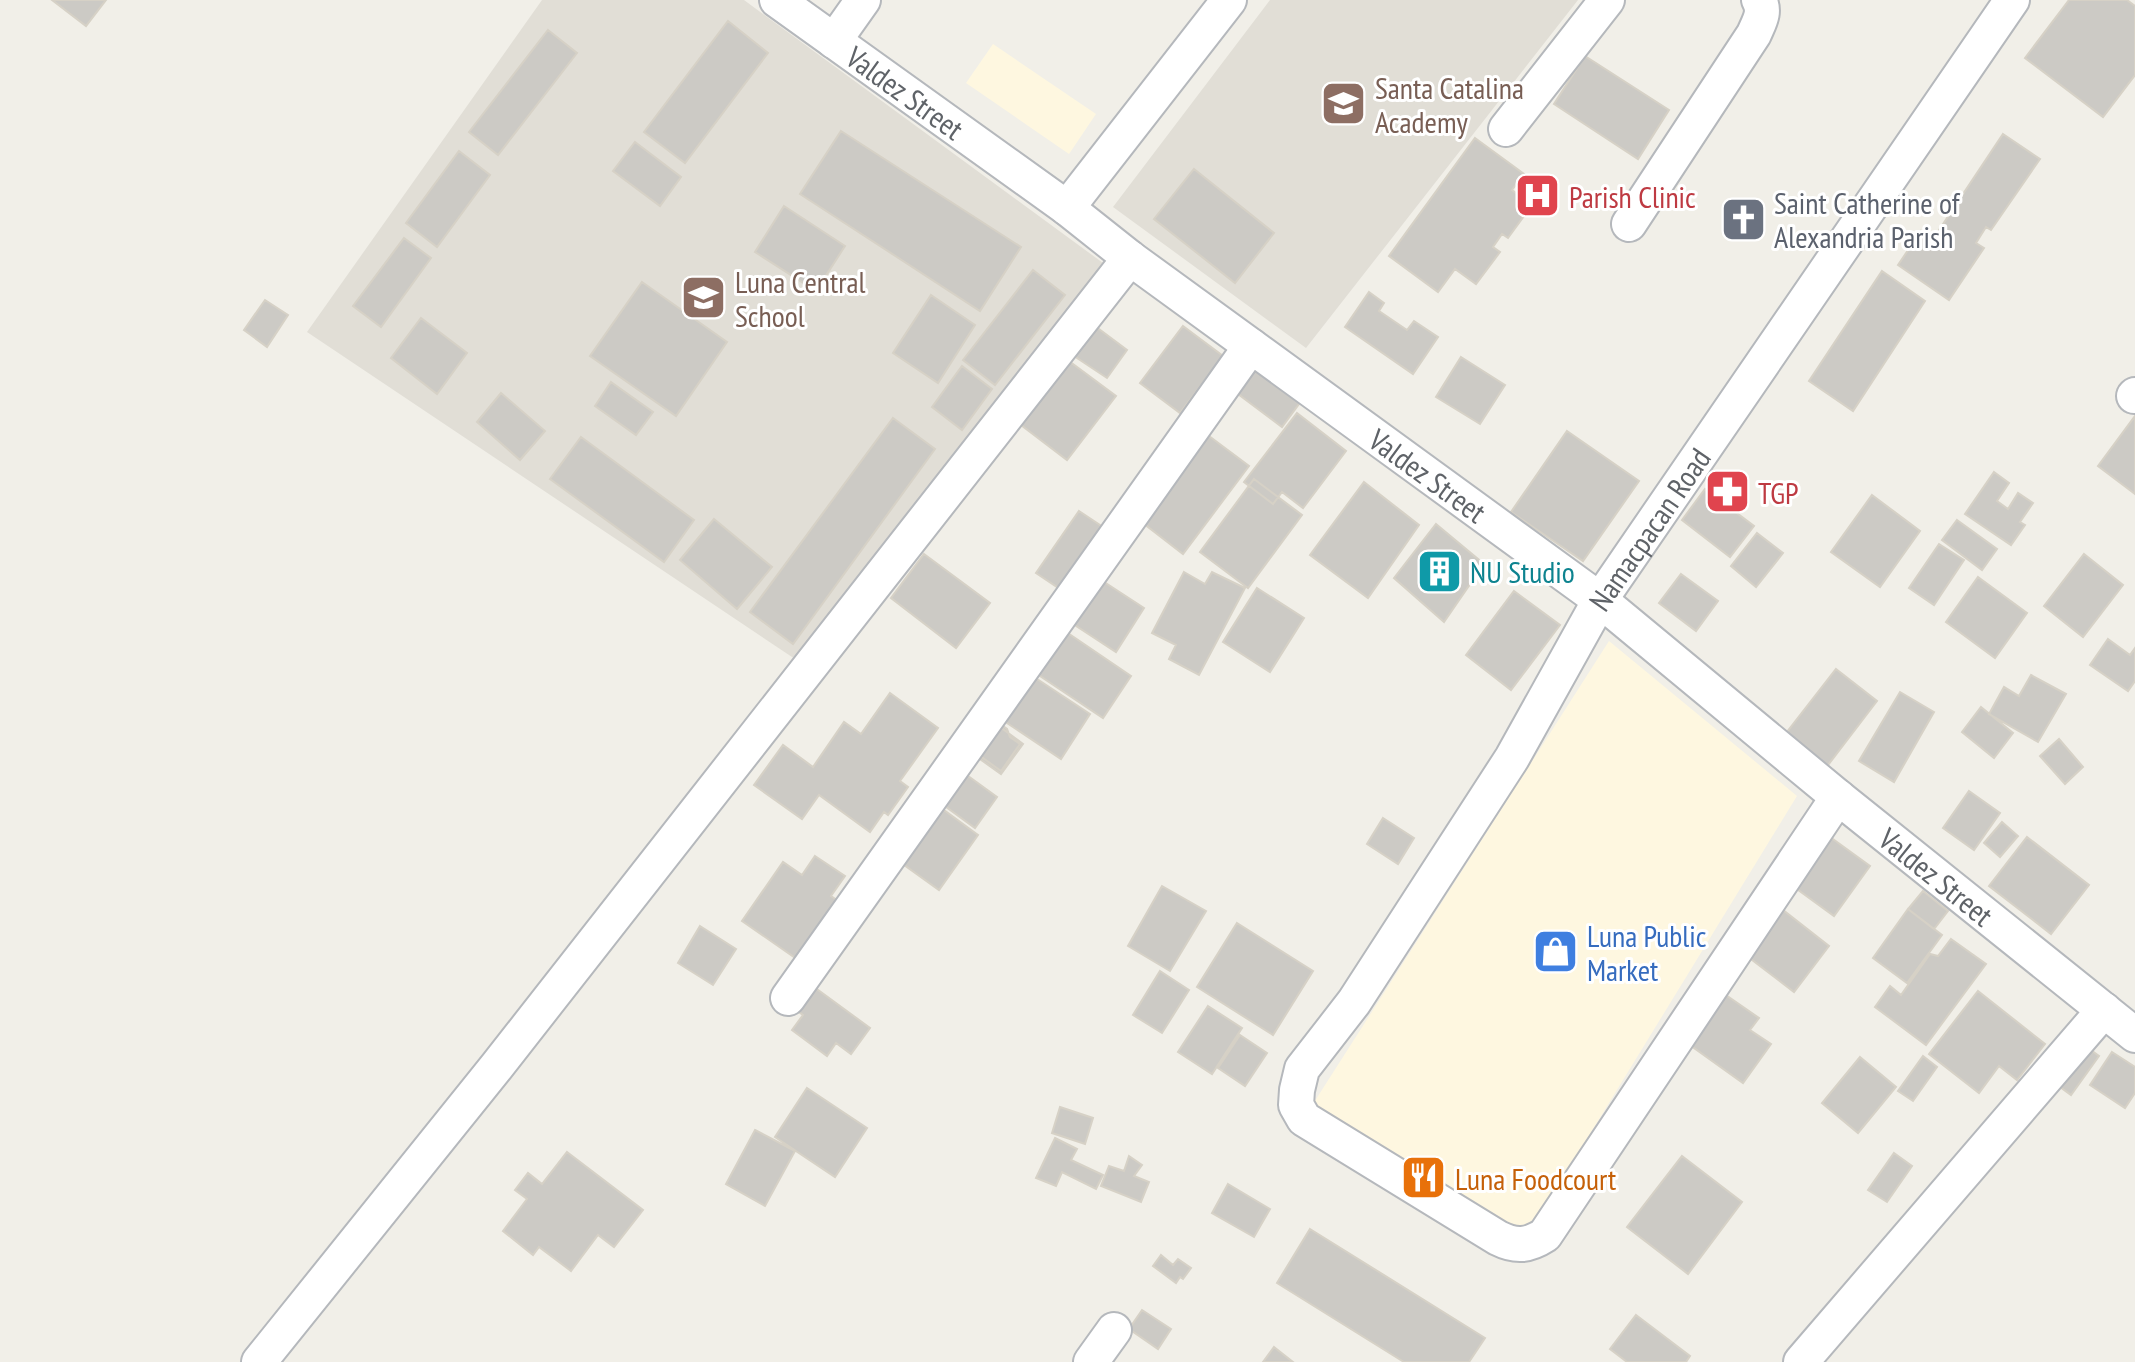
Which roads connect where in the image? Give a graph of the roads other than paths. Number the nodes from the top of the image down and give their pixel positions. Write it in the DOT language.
graph roads {
  1 [pos="777,0"];
  2 [pos="863,0"];
  3 [pos="1229,0"];
  4 [pos="1607,0"];
  5 [pos="1759,0"];
  6 [pos="2012,0"];
  7 [pos="834,41"];
  8 [pos="1506,129"];
  9 [pos="1067,208"];
  10 [pos="1629,224"];
  11 [pos="1130,258"];
  12 [pos="1251,346"];
  13 [pos="1600,600"];
  14 [pos="1838,797"];
  15 [pos="788,998"];
  16 [pos="2104,1010"];
  17 [pos="2135,1035"];
  18 [pos="1114,1330"];
  19 [pos="259,1362"];
  20 [pos="1091,1362"];
  21 [pos="1801,1362"];
  1 -- 7 [label="street, Valdez Street"];
  2 -- 7 [label="street"];
  3 -- 9 [label="street"];
  4 -- 8 [label="street"];
  5 -- 10 [label="street"];
  6 -- 13 [label="street, Namacpacan Road"];
  7 -- 9 [label="street, Valdez Street"];
  9 -- 11 [label="street, Valdez Street"];
  11 -- 12 [label="street, Valdez Street"];
  11 -- 19 [label="street"];
  12 -- 13 [label="street, Valdez Street"];
  12 -- 15 [label="street"];
  13 -- 14 [label="street, Valdez Street"];
  13 -- 14 [label="street, Namacpacan Road"];
  14 -- 16 [label="street, Valdez Street"];
  16 -- 17 [label="street, Valdez Street"];
  16 -- 21 [label="street"];
  18 -- 20 [label="street"];
}
